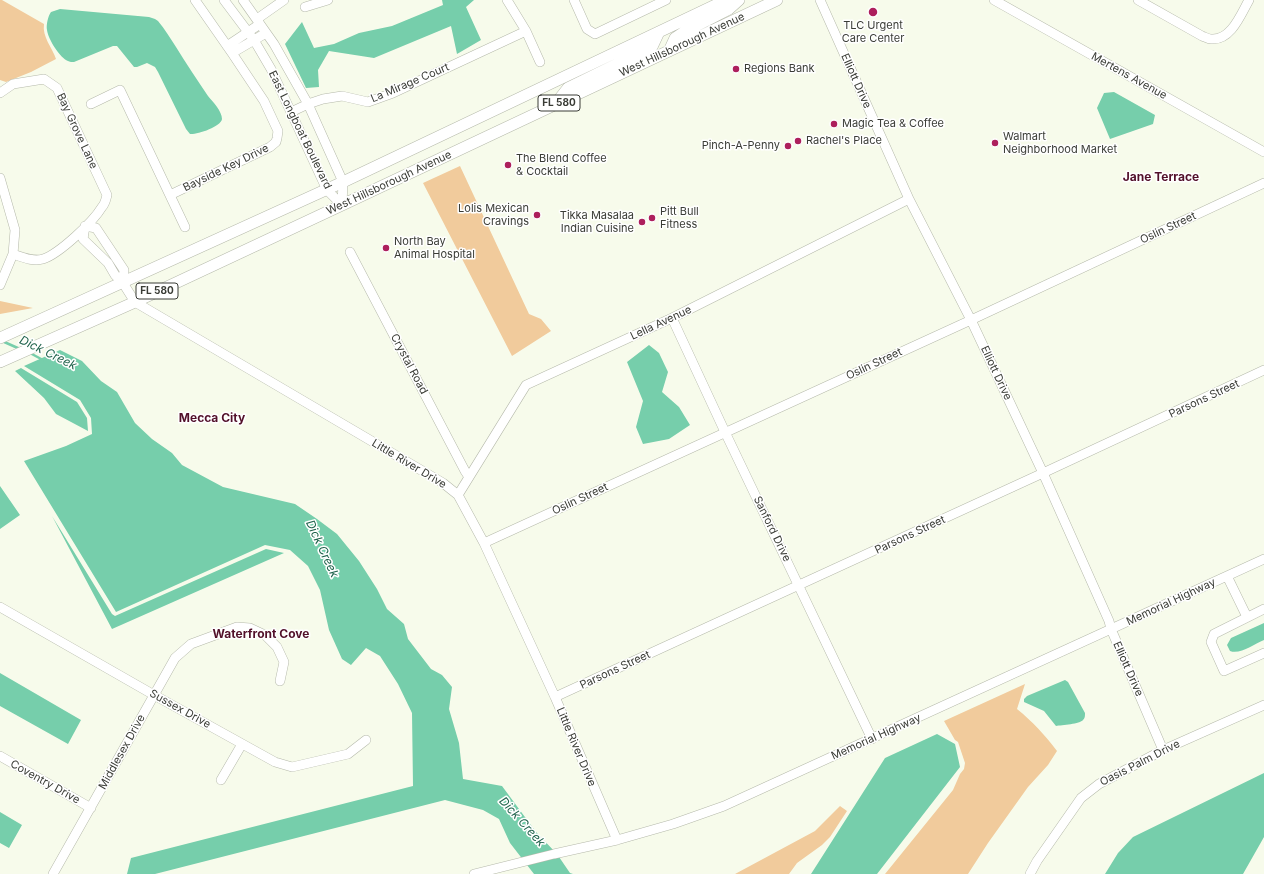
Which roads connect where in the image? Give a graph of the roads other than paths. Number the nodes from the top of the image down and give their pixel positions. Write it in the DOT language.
graph roads {
  1 [pos="194,0"];
  2 [pos="224,0"];
  3 [pos="243,0"];
  4 [pos="284,0"];
  5 [pos="328,0"];
  6 [pos="507,0"];
  7 [pos="574,0"];
  8 [pos="666,0"];
  9 [pos="726,0"];
  10 [pos="739,0"];
  11 [pos="777,0"];
  12 [pos="820,0"];
  13 [pos="994,0"];
  14 [pos="1138,0"];
  15 [pos="1249,0"];
  16 [pos="305,7"];
  17 [pos="258,21"];
  18 [pos="526,31"];
  19 [pos="248,32"];
  20 [pos="660,32"];
  21 [pos="266,33"];
  22 [pos="254,40"];
  23 [pos="230,49"];
  24 [pos="669,51"];
  25 [pos="540,62"];
  26 [pos="0,92"];
  27 [pos="91,104"];
  28 [pos="308,104"];
  29 [pos="555,104"];
  30 [pos="291,112"];
  31 [pos="1264,152"];
  32 [pos="0,178"];
  33 [pos="343,182"];
  34 [pos="1264,183"];
  35 [pos="327,190"];
  36 [pos="170,195"];
  37 [pos="909,199"];
  38 [pos="342,205"];
  39 [pos="85,226"];
  40 [pos="185,227"];
  41 [pos="102,238"];
  42 [pos="91,247"];
  43 [pos="350,252"];
  44 [pos="13,254"];
  45 [pos="123,283"];
  46 [pos="0,286"];
  47 [pos="134,302"];
  48 [pos="672,318"];
  49 [pos="971,320"];
  50 [pos="0,338"];
  51 [pos="0,362"];
  52 [pos="1264,370"];
  53 [pos="725,432"];
  54 [pos="1043,473"];
  55 [pos="469,477"];
  56 [pos="458,495"];
  57 [pos="484,543"];
  58 [pos="1264,559"];
  59 [pos="1227,576"];
  60 [pos="799,585"];
  61 [pos="0,607"];
  62 [pos="1264,609"];
  63 [pos="1247,617"];
  64 [pos="1111,629"];
  65 [pos="1264,652"];
  66 [pos="280,681"];
  67 [pos="154,695"];
  68 [pos="555,698"];
  69 [pos="1264,705"];
  70 [pos="872,739"];
  71 [pos="366,740"];
  72 [pos="242,744"];
  73 [pos="1163,750"];
  74 [pos="0,756"];
  75 [pos="221,780"];
  76 [pos="91,808"];
  77 [pos="616,840"];
  78 [pos="54,874"];
  79 [pos="474,874"];
  80 [pos="1030,874"];
  1 -- 23 [label="street, Bayside Key Drive"];
  2 -- 19 [label="street, East Longboat Boulevard"];
  3 -- 17 [label="street, East Longboat Boulevard"];
  4 -- 17 [label="street"];
  5 -- 16 [label="street"];
  6 -- 18 [label="street"];
  7 -- 8 [label="street"];
  9 -- 20 [label="main road, West Hillsborough Avenue / FL 580"];
  10 -- 24 [label="main road"];
  11 -- 24 [label="main road, West Hillsborough Avenue / FL 580"];
  12 -- 37 [label="street, Elliott Drive"];
  13 -- 31 [label="street, Mertens Avenue"];
  14 -- 15 [label="street"];
  17 -- 19 [label="street"];
  17 -- 21 [label="street, East Longboat Boulevard"];
  18 -- 25 [label="street"];
  18 -- 28 [label="street, La Mirage Court"];
  19 -- 22 [label="street, East Longboat Boulevard"];
  19 -- 23 [label="street"];
  20 -- 29 [label="main road"];
  20 -- 33 [label="main road, West Hillsborough Avenue / FL 580"];
  21 -- 22 [label="street"];
  21 -- 28 [label="street, East Longboat Boulevard"];
  22 -- 23 [label="street"];
  22 -- 30 [label="street, East Longboat Boulevard"];
  23 -- 36 [label="street, Bayside Key Drive"];
  24 -- 29 [label="main road, West Hillsborough Avenue / FL 580"];
  26 -- 39 [label="street, Bay Grove Lane"];
  27 -- 36 [label="street, Bayside Key Drive"];
  28 -- 30 [label="street, La Mirage Court"];
  28 -- 33 [label="street, East Longboat Boulevard"];
  29 -- 38 [label="main road, West Hillsborough Avenue / FL 580"];
  30 -- 35 [label="street, East Longboat Boulevard"];
  32 -- 44 [label="street"];
  33 -- 35 [label="main road, West Hillsborough Avenue / FL 580"];
  33 -- 38 [label="street, East Longboat Boulevard"];
  34 -- 49 [label="street, Oslin Street"];
  35 -- 38 [label="street, East Longboat Boulevard"];
  35 -- 45 [label="main road, West Hillsborough Avenue / FL 580"];
  36 -- 40 [label="street, Bayside Key Drive"];
  37 -- 48 [label="street, Lella Avenue"];
  37 -- 49 [label="street, Elliott Drive"];
  38 -- 47 [label="main road, West Hillsborough Avenue / FL 580"];
  39 -- 41 [label="street"];
  39 -- 42 [label="street"];
  39 -- 44 [label="street, Bay Grove Lane"];
  41 -- 42 [label="street"];
  41 -- 45 [label="street"];
  42 -- 45 [label="street"];
  43 -- 55 [label="street, Crystal Road"];
  44 -- 46 [label="street"];
  45 -- 47 [label="street, Little River Drive"];
  45 -- 50 [label="main road, West Hillsborough Avenue / FL 580"];
  47 -- 51 [label="main road, West Hillsborough Avenue / FL 580"];
  47 -- 56 [label="street, Little River Drive"];
  48 -- 53 [label="street, Sanford Drive"];
  48 -- 55 [label="street, Lella Avenue"];
  49 -- 53 [label="street, Oslin Street"];
  49 -- 54 [label="street, Elliott Drive"];
  52 -- 54 [label="street, Parsons Street"];
  53 -- 57 [label="street, Oslin Street"];
  53 -- 60 [label="street, Sanford Drive"];
  54 -- 60 [label="street, Parsons Street"];
  54 -- 64 [label="street, Elliott Drive"];
  55 -- 56 [label="street, Lella Avenue"];
  56 -- 57 [label="street, Little River Drive"];
  57 -- 68 [label="street, Little River Drive"];
  58 -- 59 [label="street, Memorial Highway"];
  59 -- 63 [label="street"];
  59 -- 64 [label="street, Memorial Highway"];
  60 -- 68 [label="street, Parsons Street"];
  60 -- 70 [label="street, Sanford Drive"];
  61 -- 67 [label="street, Sussex Drive"];
  62 -- 63 [label="street"];
  63 -- 65 [label="street"];
  64 -- 70 [label="street, Memorial Highway"];
  64 -- 73 [label="street, Elliott Drive"];
  66 -- 67 [label="street, Middlesex Drive"];
  67 -- 72 [label="street, Sussex Drive"];
  67 -- 76 [label="street, Middlesex Drive"];
  68 -- 77 [label="street, Little River Drive"];
  69 -- 73 [label="street, Oasis Palm Drive"];
  70 -- 77 [label="street, Memorial Highway"];
  71 -- 72 [label="street, Sussex Drive"];
  72 -- 75 [label="street"];
  73 -- 80 [label="street, Oasis Palm Drive"];
  74 -- 76 [label="street, Coventry Drive"];
  76 -- 78 [label="street, Middlesex Drive"];
  77 -- 79 [label="street, Memorial Highway"];
}
